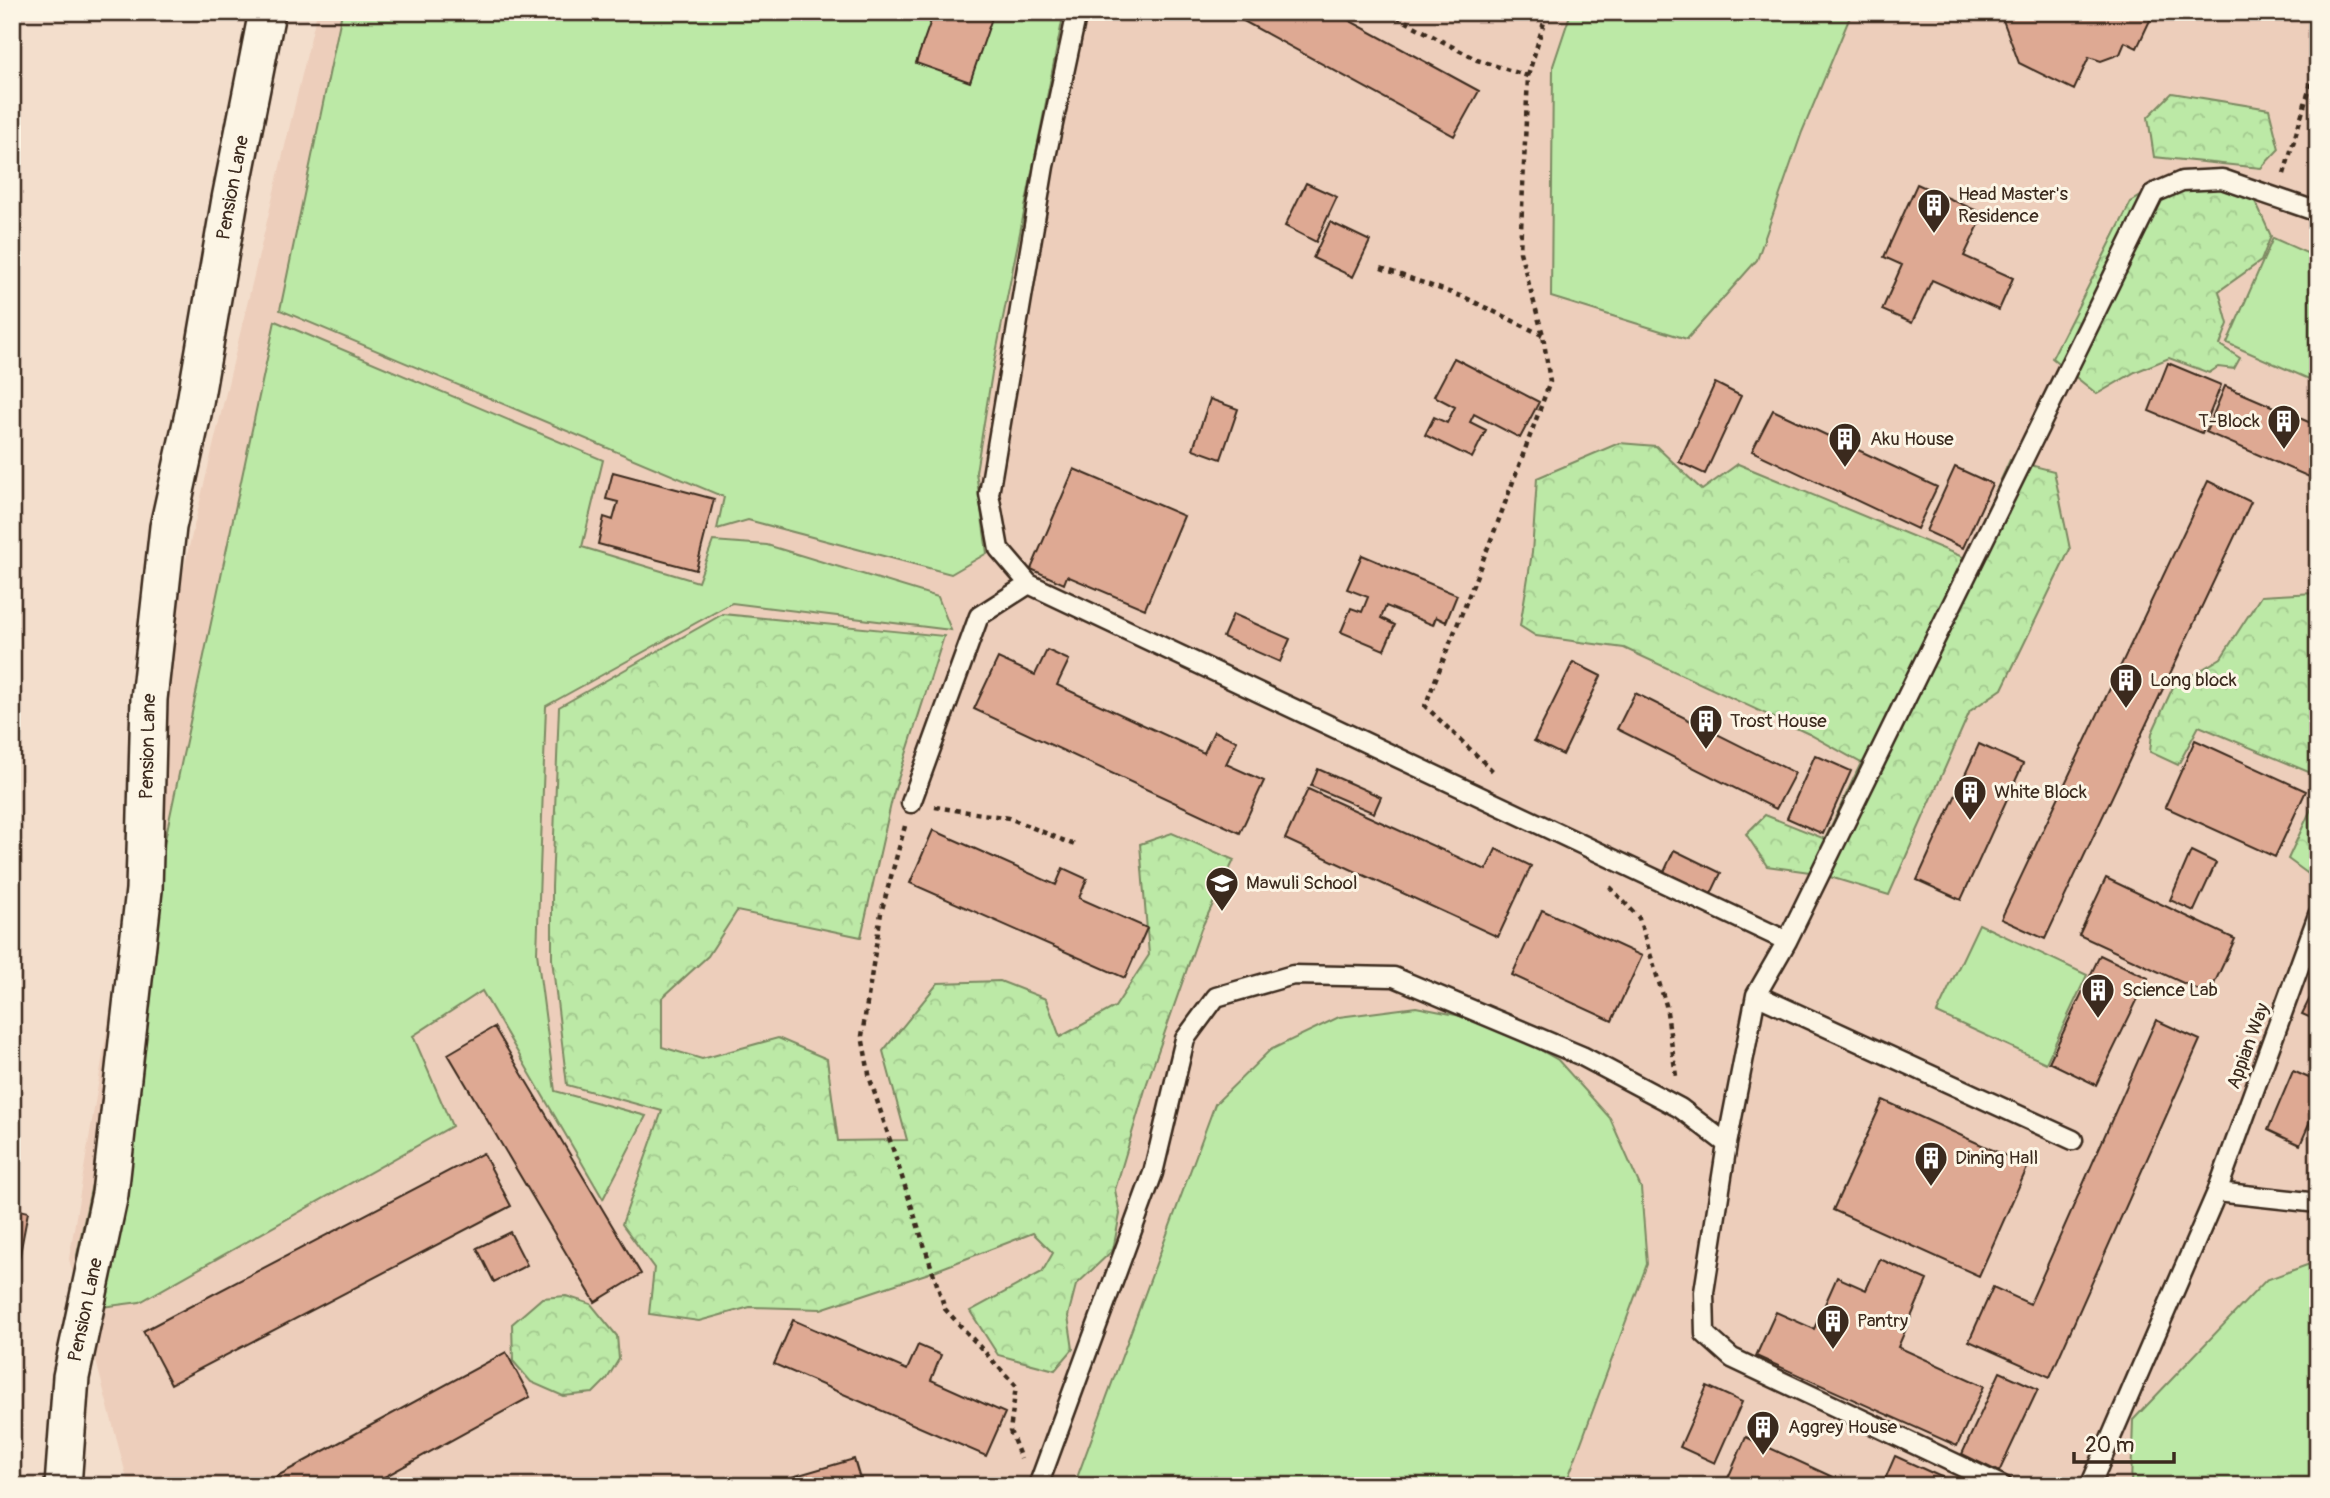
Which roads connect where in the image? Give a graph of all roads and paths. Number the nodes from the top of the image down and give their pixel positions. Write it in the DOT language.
graph roads {
  1 [pos="267,12"];
  2 [pos="1077,12"];
  3 [pos="1388,12"];
  4 [pos="1546,12"];
  5 [pos="2318,60"];
  6 [pos="1528,76"];
  7 [pos="2277,198"];
  8 [pos="2318,212"];
  9 [pos="1381,268"];
  10 [pos="1543,335"];
  11 [pos="1029,584"];
  12 [pos="1501,779"];
  13 [pos="911,803"];
  14 [pos="1077,846"];
  15 [pos="1603,880"];
  16 [pos="2318,915"];
  17 [pos="1787,941"];
  18 [pos="1756,995"];
  19 [pos="1680,1108"];
  20 [pos="2073,1140"];
  21 [pos="1727,1144"];
  22 [pos="2217,1192"];
  23 [pos="2318,1203"];
  24 [pos="1023,1464"];
  25 [pos="63,1486"];
  26 [pos="1038,1486"];
  27 [pos="2003,1486"];
  28 [pos="2090,1486"];
  1 -- 25 [label="street, Pension Lane"];
  2 -- 11 [label="lane"];
  3 -- 6 [label="path"];
  4 -- 6 [label="path"];
  5 -- 7 [label="path"];
  6 -- 10 [label="path"];
  7 -- 8 [label="lane"];
  7 -- 17 [label="lane"];
  9 -- 10 [label="path"];
  10 -- 12 [label="path"];
  11 -- 13 [label="lane"];
  11 -- 17 [label="lane"];
  13 -- 14 [label="path"];
  13 -- 24 [label="path"];
  15 -- 19 [label="path"];
  16 -- 22 [label="lane, Appian Way"];
  17 -- 18 [label="lane"];
  18 -- 20 [label="lane"];
  18 -- 21 [label="lane"];
  19 -- 21 [label="lane"];
  19 -- 26 [label="lane"];
  21 -- 27 [label="lane"];
  22 -- 23 [label="lane"];
  22 -- 28 [label="lane, Appian Way"];
}
